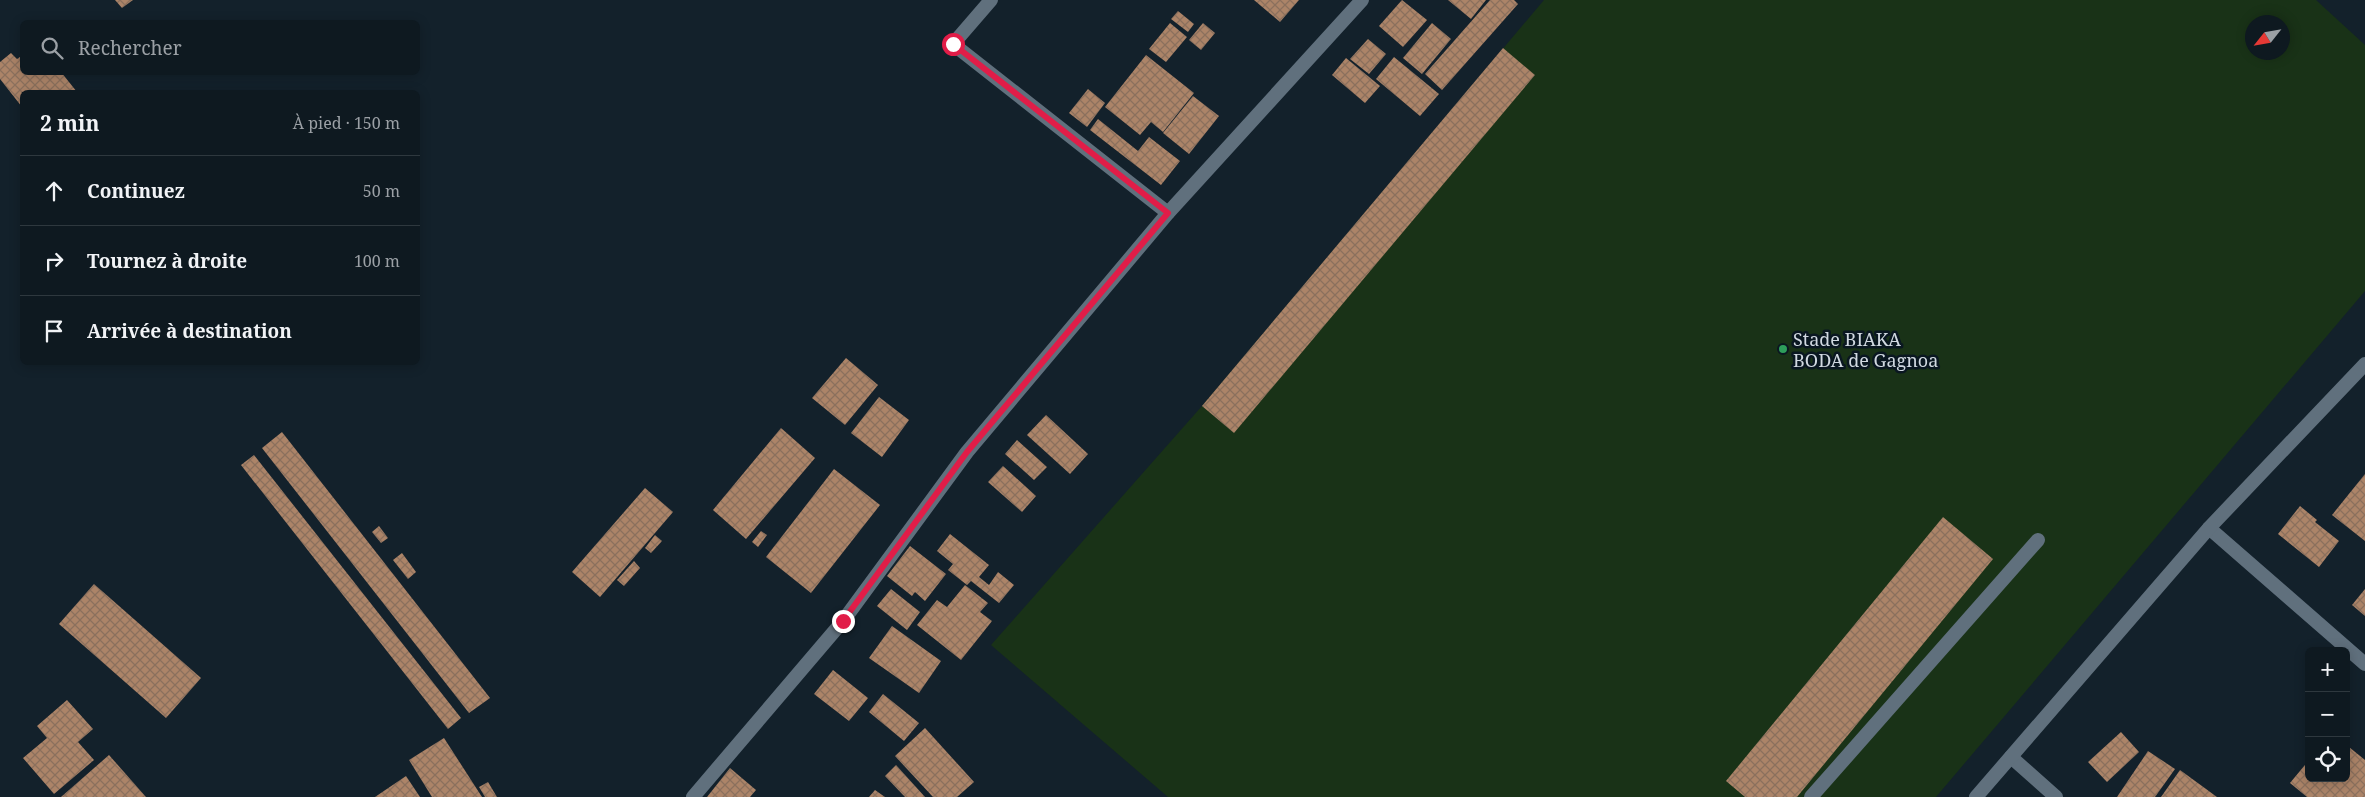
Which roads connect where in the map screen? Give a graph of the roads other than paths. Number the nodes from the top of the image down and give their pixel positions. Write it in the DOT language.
graph roads {
  1 [pos="991,0"];
  2 [pos="1362,0"];
  3 [pos="1168,213"];
  4 [pos="2365,364"];
  5 [pos="2209,528"];
  6 [pos="2038,540"];
  7 [pos="2365,664"];
  8 [pos="2010,757"];
  9 [pos="693,797"];
  10 [pos="1811,797"];
  11 [pos="1976,797"];
  12 [pos="2056,797"];
  1 -- 3 [label="street"];
  2 -- 3 [label="street"];
  3 -- 9 [label="street"];
  4 -- 5 [label="street"];
  5 -- 7 [label="street"];
  5 -- 8 [label="street"];
  6 -- 10 [label="street"];
  8 -- 11 [label="street"];
  8 -- 12 [label="street"];
}
